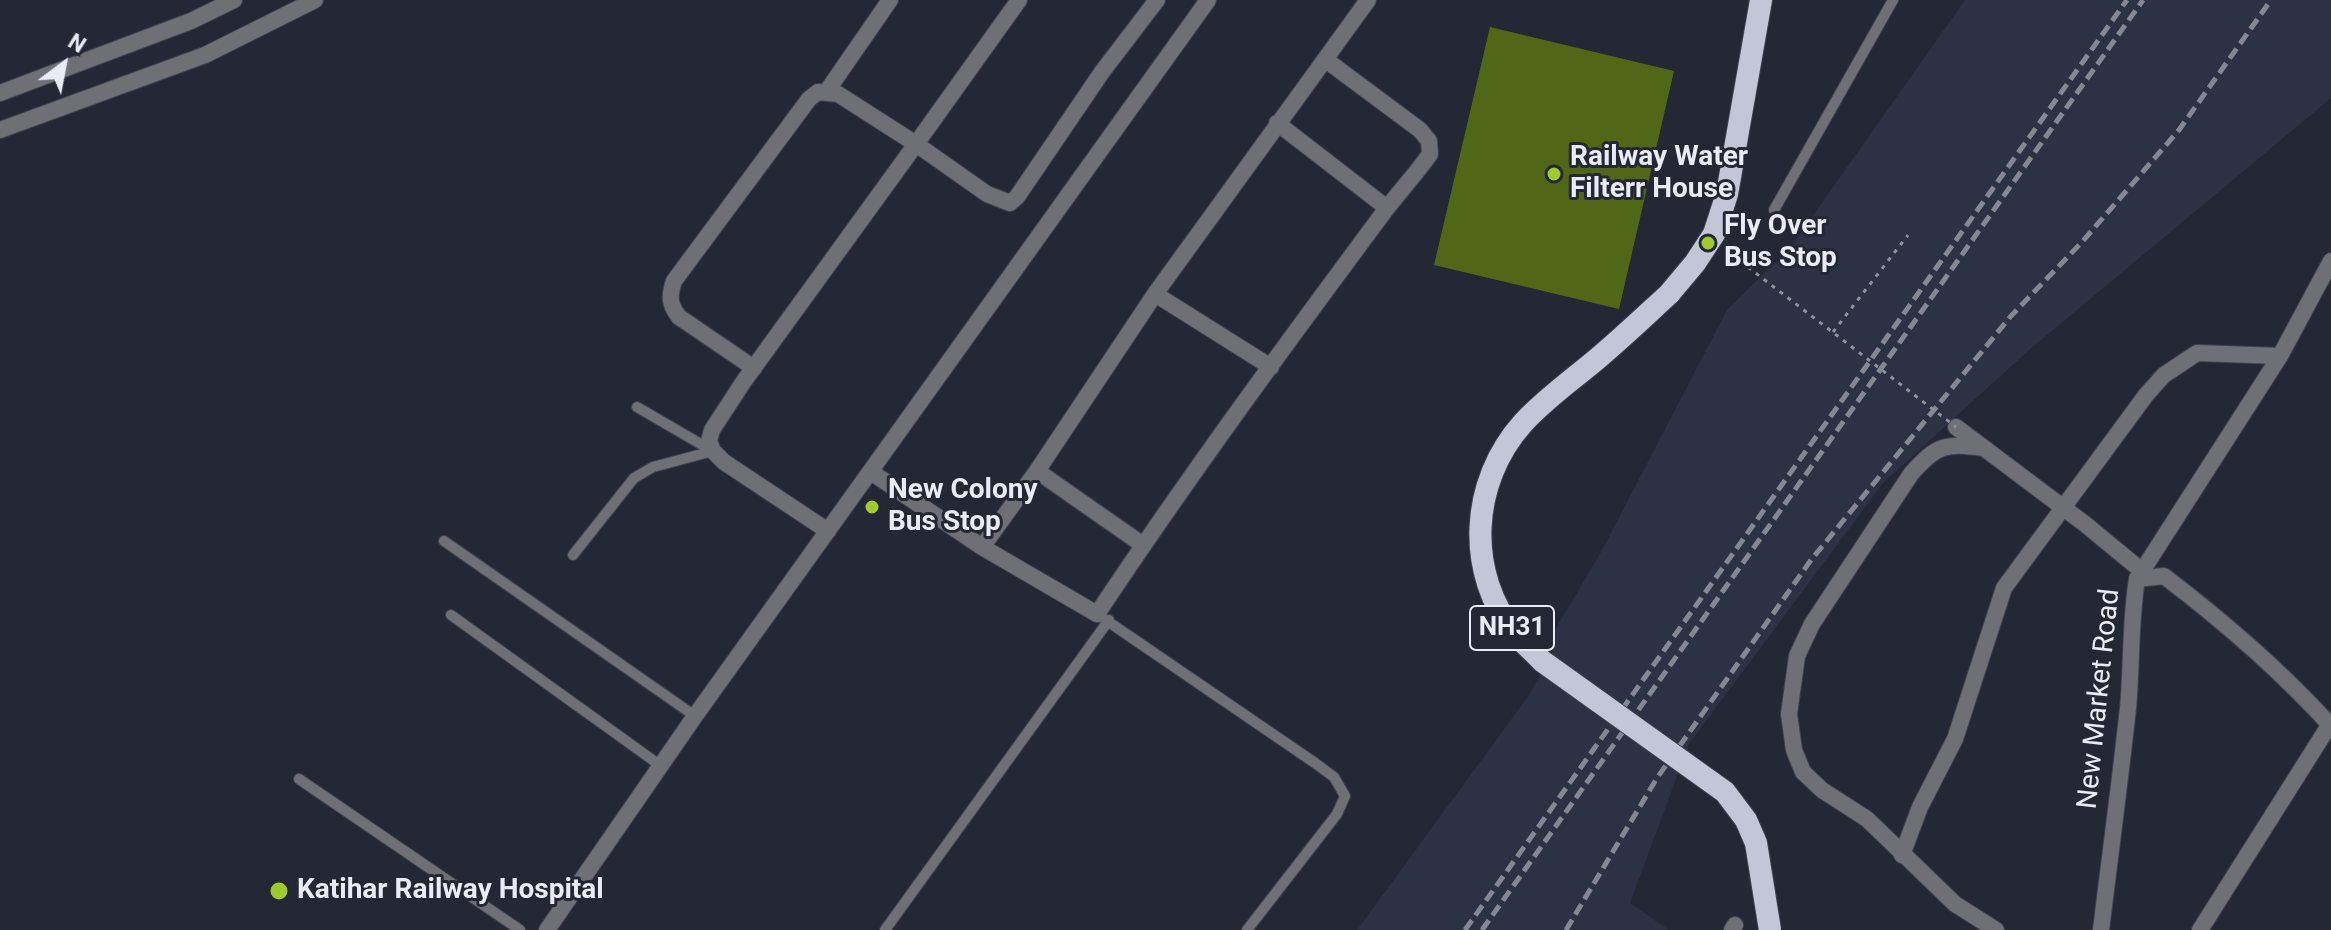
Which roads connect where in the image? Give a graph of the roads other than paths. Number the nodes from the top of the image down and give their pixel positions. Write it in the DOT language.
graph roads {
  1 [pos="234,0"];
  2 [pos="315,0"];
  3 [pos="890,0"];
  4 [pos="1019,0"];
  5 [pos="1157,0"];
  6 [pos="1208,0"];
  7 [pos="1368,0"];
  8 [pos="1761,0"];
  9 [pos="1893,0"];
  10 [pos="1326,60"];
  11 [pos="827,91"];
  12 [pos="0,93"];
  13 [pos="1277,123"];
  14 [pos="0,130"];
  15 [pos="916,144"];
  16 [pos="1387,208"];
  17 [pos="1774,210"];
  18 [pos="2331,261"];
  19 [pos="1155,294"];
  20 [pos="2280,356"];
  21 [pos="1271,367"];
  22 [pos="754,368"];
  23 [pos="637,407"];
  24 [pos="1956,427"];
  25 [pos="1984,448"];
  26 [pos="713,451"];
  27 [pos="1037,471"];
  28 [pos="871,472"];
  29 [pos="2064,508"];
  30 [pos="828,531"];
  31 [pos="444,541"];
  32 [pos="1143,545"];
  33 [pos="982,547"];
  34 [pos="573,555"];
  35 [pos="2140,575"];
  36 [pos="451,615"];
  37 [pos="1103,617"];
  38 [pos="695,716"];
  39 [pos="2330,725"];
  40 [pos="661,766"];
  41 [pos="299,779"];
  42 [pos="1902,855"];
  43 [pos="520,930"];
  44 [pos="547,930"];
  45 [pos="885,930"];
  46 [pos="1247,930"];
  47 [pos="1770,930"];
  48 [pos="1996,930"];
  49 [pos="2101,930"];
  50 [pos="2200,930"];
  1 -- 12 [label="street"];
  2 -- 14 [label="street"];
  3 -- 11 [label="street"];
  4 -- 15 [label="street"];
  5 -- 15 [label="street"];
  6 -- 28 [label="street"];
  7 -- 10 [label="street"];
  8 -- 47 [label="highway, NH31, bridge"];
  9 -- 17 [label="lane"];
  10 -- 13 [label="street"];
  10 -- 16 [label="street"];
  11 -- 15 [label="street"];
  11 -- 22 [label="street"];
  13 -- 16 [label="street"];
  13 -- 19 [label="street"];
  15 -- 22 [label="street"];
  16 -- 21 [label="street"];
  18 -- 20 [label="street"];
  19 -- 21 [label="street"];
  19 -- 27 [label="street"];
  20 -- 29 [label="street"];
  20 -- 35 [label="street"];
  21 -- 32 [label="street"];
  22 -- 26 [label="street"];
  23 -- 26 [label="lane"];
  24 -- 25 [label="street"];
  25 -- 29 [label="street"];
  25 -- 42 [label="street"];
  26 -- 30 [label="street"];
  26 -- 34 [label="lane"];
  27 -- 32 [label="street"];
  27 -- 33 [label="street"];
  28 -- 30 [label="street"];
  28 -- 33 [label="street"];
  29 -- 35 [label="street"];
  29 -- 42 [label="street"];
  30 -- 38 [label="street"];
  31 -- 38 [label="lane"];
  32 -- 37 [label="street"];
  33 -- 37 [label="street"];
  35 -- 39 [label="street, New Market Road"];
  35 -- 49 [label="street, New Market Road"];
  36 -- 40 [label="lane"];
  37 -- 45 [label="lane"];
  37 -- 46 [label="lane"];
  38 -- 40 [label="street"];
  39 -- 50 [label="street"];
  40 -- 44 [label="street"];
  41 -- 43 [label="lane"];
  42 -- 48 [label="street"];
}
